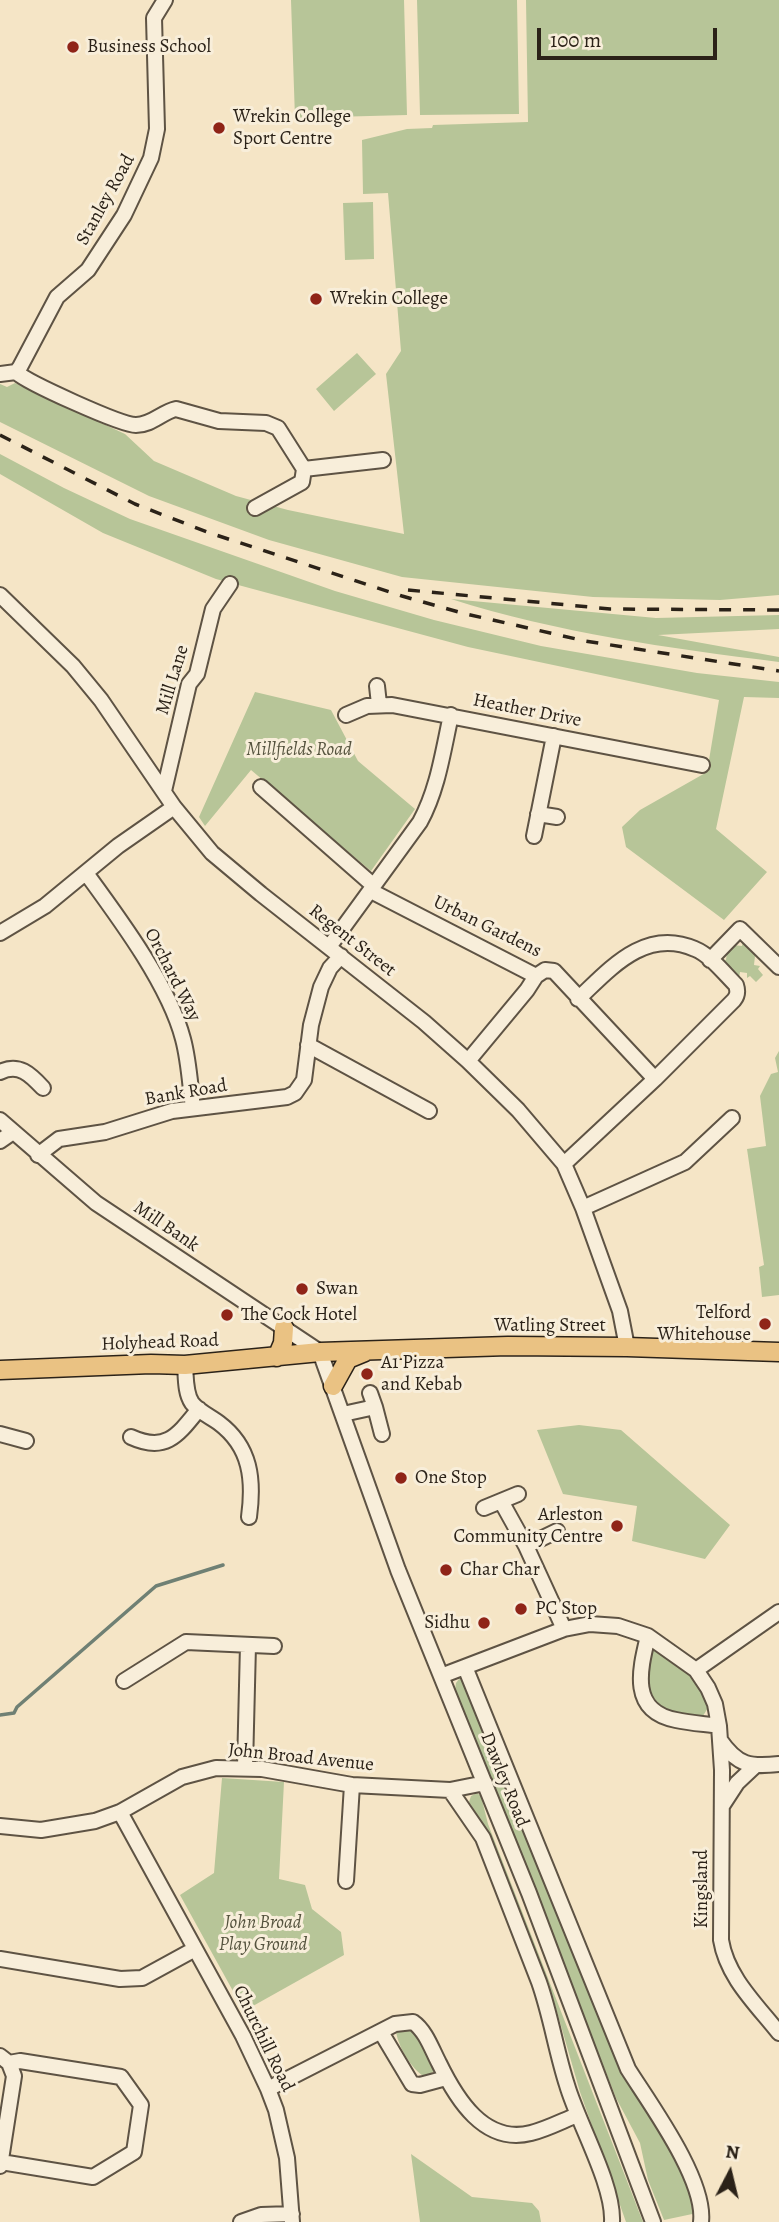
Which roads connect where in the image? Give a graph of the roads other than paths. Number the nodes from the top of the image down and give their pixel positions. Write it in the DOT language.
graph roads {
  1 [pos="165,0"];
  2 [pos="16,372"];
  3 [pos="0,374"];
  4 [pos="383,460"];
  5 [pos="304,469"];
  6 [pos="256,508"];
  7 [pos="230,584"];
  8 [pos="0,595"];
  9 [pos="377,686"];
  10 [pos="379,704"];
  11 [pos="346,715"];
  12 [pos="451,715"];
  13 [pos="554,736"];
  14 [pos="702,765"];
  15 [pos="261,787"];
  16 [pos="164,791"];
  17 [pos="174,807"];
  18 [pos="538,814"];
  19 [pos="557,817"];
  20 [pos="534,836"];
  21 [pos="86,873"];
  22 [pos="372,888"];
  23 [pos="0,933"];
  24 [pos="335,952"];
  25 [pos="710,960"];
  26 [pos="779,967"];
  27 [pos="536,976"];
  28 [pos="578,999"];
  29 [pos="307,1045"];
  30 [pos="468,1061"];
  31 [pos="0,1072"];
  32 [pos="655,1079"];
  33 [pos="43,1088"];
  34 [pos="193,1108"];
  35 [pos="429,1111"];
  36 [pos="733,1118"];
  37 [pos="0,1120"];
  38 [pos="13,1132"];
  39 [pos="0,1141"];
  40 [pos="38,1155"];
  41 [pos="564,1164"];
  42 [pos="583,1208"];
  43 [pos="284,1328"];
  44 [pos="626,1347"];
  45 [pos="375,1349"];
  46 [pos="320,1352"];
  47 [pos="779,1352"];
  48 [pos="277,1357"];
  49 [pos="185,1365"];
  50 [pos="0,1370"];
  51 [pos="333,1386"];
  52 [pos="200,1409"];
  53 [pos="343,1414"];
  54 [pos="0,1434"];
  55 [pos="382,1434"];
  56 [pos="131,1437"];
  57 [pos="26,1441"];
  58 [pos="518,1494"];
  59 [pos="500,1502"];
  60 [pos="485,1508"];
  61 [pos="248,1517"];
  62 [pos="557,1531"];
  63 [pos="526,1546"];
  64 [pos="779,1612"];
  65 [pos="564,1629"];
  66 [pos="648,1636"];
  67 [pos="248,1645"];
  68 [pos="274,1646"];
  69 [pos="465,1667"];
  70 [pos="696,1670"];
  71 [pos="441,1676"];
  72 [pos="124,1681"];
  73 [pos="720,1733"];
  74 [pos="779,1764"];
  75 [pos="754,1767"];
  76 [pos="245,1768"];
  77 [pos="485,1783"];
  78 [pos="352,1785"];
  79 [pos="450,1790"];
  80 [pos="722,1807"];
  81 [pos="120,1812"];
  82 [pos="0,1826"];
  83 [pos="346,1881"];
  84 [pos="195,1949"];
  85 [pos="0,1959"];
  86 [pos="380,2032"];
  87 [pos="779,2033"];
  88 [pos="4,2060"];
  89 [pos="446,2078"];
  90 [pos="268,2089"];
  91 [pos="577,2115"];
  92 [pos="0,2164"];
  93 [pos="292,2218"];
  94 [pos="241,2222"];
  95 [pos="612,2222"];
  96 [pos="653,2222"];
  97 [pos="701,2222"];
  1 -- 2 [label="street, Stanley Road"];
  2 -- 3 [label="street"];
  2 -- 5 [label="street"];
  4 -- 5 [label="street"];
  5 -- 6 [label="street"];
  7 -- 16 [label="street, Mill Lane"];
  8 -- 16 [label="street, Regent Street"];
  9 -- 10 [label="street"];
  10 -- 11 [label="street, Heather Drive"];
  10 -- 12 [label="street, Heather Drive"];
  12 -- 13 [label="street, Heather Drive"];
  12 -- 22 [label="street"];
  13 -- 14 [label="street, Heather Drive"];
  13 -- 18 [label="street"];
  15 -- 22 [label="street, Urban Gardens"];
  16 -- 17 [label="street, Regent Street"];
  17 -- 21 [label="street"];
  17 -- 24 [label="street, Regent Street"];
  18 -- 19 [label="street"];
  18 -- 20 [label="street"];
  21 -- 23 [label="street"];
  21 -- 34 [label="street, Orchard Way"];
  22 -- 24 [label="street"];
  22 -- 27 [label="street, Urban Gardens"];
  24 -- 29 [label="street, Bank Road"];
  24 -- 30 [label="street, Regent Street"];
  25 -- 26 [label="street"];
  25 -- 28 [label="street"];
  25 -- 32 [label="street"];
  27 -- 28 [label="street, Urban Gardens"];
  27 -- 30 [label="street"];
  28 -- 32 [label="street, Urban Gardens"];
  29 -- 34 [label="street, Bank Road"];
  29 -- 35 [label="street"];
  30 -- 41 [label="street, Regent Street"];
  31 -- 33 [label="street"];
  32 -- 41 [label="street"];
  34 -- 40 [label="street, Bank Road"];
  36 -- 42 [label="street"];
  37 -- 38 [label="street, Mill Bank"];
  38 -- 39 [label="street"];
  38 -- 40 [label="street, Mill Bank"];
  40 -- 43 [label="street, Mill Bank"];
  41 -- 42 [label="street, Regent Street"];
  42 -- 44 [label="street, Regent Street"];
  43 -- 46 [label="street, Mill Bank"];
  43 -- 48 [label="main road"];
  44 -- 45 [label="main road, Watling Street"];
  44 -- 47 [label="main road, Watling Street"];
  45 -- 46 [label="main road, Watling Street"];
  45 -- 51 [label="main road"];
  46 -- 48 [label="main road, Holyhead Road"];
  46 -- 51 [label="street, Dawley Road"];
  48 -- 49 [label="main road, Holyhead Road"];
  49 -- 50 [label="main road, Holyhead Road"];
  49 -- 52 [label="street"];
  51 -- 53 [label="street, Dawley Road"];
  52 -- 56 [label="street"];
  52 -- 61 [label="street"];
  53 -- 55 [label="street"];
  53 -- 71 [label="street, Dawley Road"];
  54 -- 57 [label="street"];
  58 -- 59 [label="street"];
  59 -- 60 [label="street"];
  59 -- 63 [label="street"];
  62 -- 63 [label="street"];
  63 -- 65 [label="street"];
  64 -- 70 [label="street"];
  65 -- 66 [label="street, Kingsland"];
  65 -- 69 [label="street, Kingsland"];
  66 -- 70 [label="street, Kingsland"];
  66 -- 73 [label="street"];
  67 -- 68 [label="street"];
  67 -- 72 [label="street"];
  67 -- 76 [label="street"];
  69 -- 71 [label="street, Kingsland"];
  69 -- 97 [label="street, Dawley Road"];
  70 -- 73 [label="street, Kingsland"];
  71 -- 77 [label="street, Dawley Road"];
  73 -- 75 [label="street"];
  73 -- 80 [label="street, Kingsland"];
  74 -- 75 [label="street"];
  75 -- 80 [label="street"];
  76 -- 78 [label="street, John Broad Avenue"];
  76 -- 81 [label="street, John Broad Avenue"];
  77 -- 79 [label="street, John Broad Avenue"];
  77 -- 96 [label="street, Dawley Road"];
  78 -- 79 [label="street, John Broad Avenue"];
  78 -- 83 [label="street"];
  79 -- 91 [label="street"];
  80 -- 87 [label="street, Kingsland"];
  81 -- 82 [label="street, John Broad Avenue"];
  81 -- 84 [label="street, Churchill Road"];
  84 -- 85 [label="street"];
  84 -- 90 [label="street, Churchill Road"];
  86 -- 89 [label="street"];
  86 -- 89 [label="street"];
  86 -- 90 [label="street"];
  88 -- 92 [label="street"];
  88 -- 92 [label="street"];
  89 -- 91 [label="street"];
  90 -- 93 [label="street, Churchill Road"];
  91 -- 95 [label="street"];
  93 -- 94 [label="street"];
}
